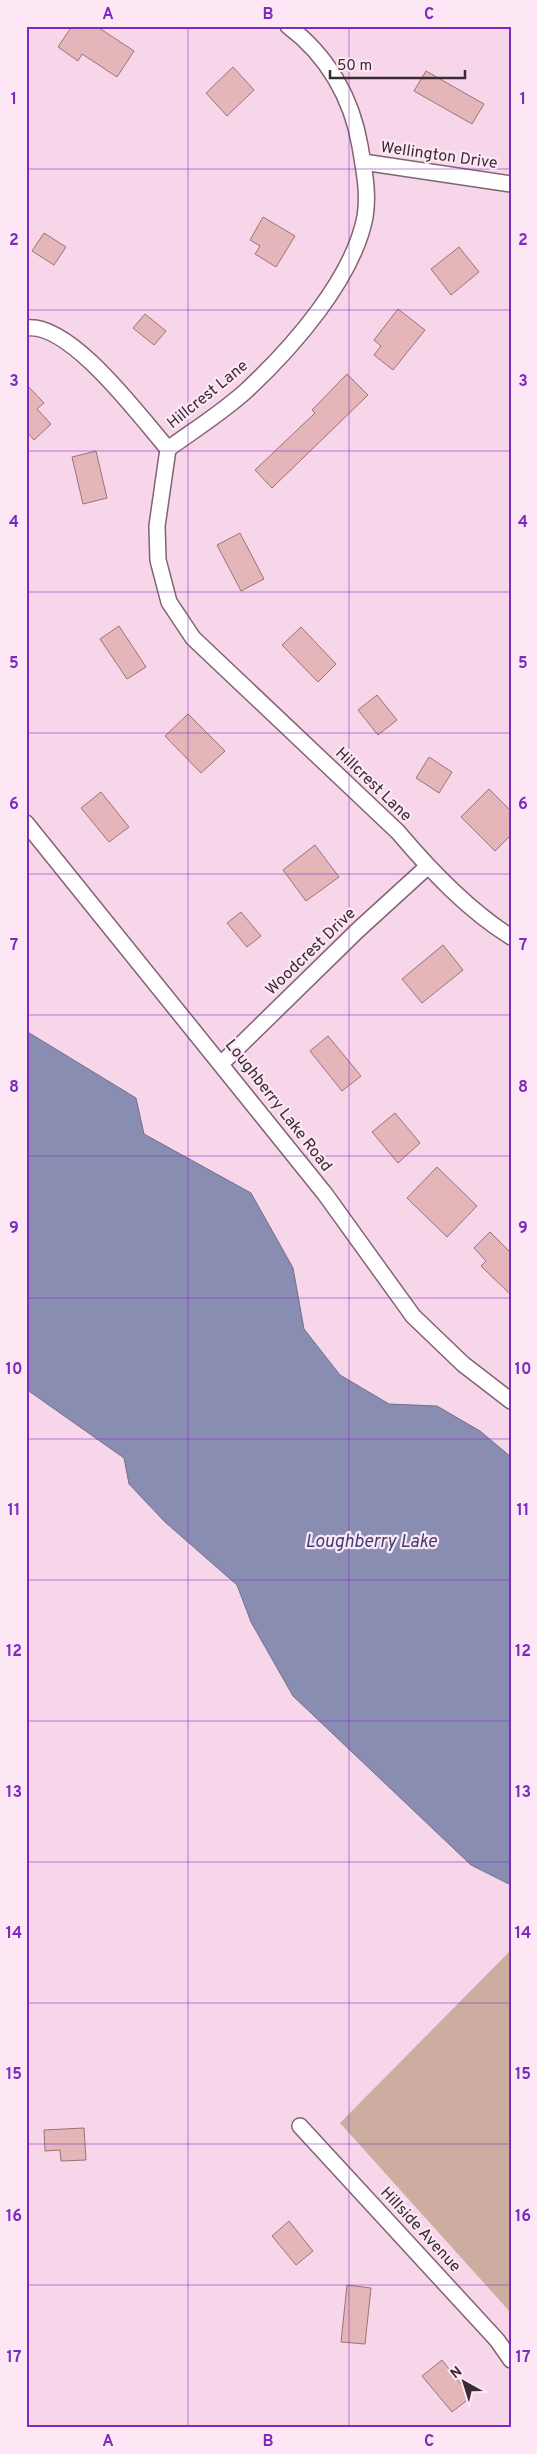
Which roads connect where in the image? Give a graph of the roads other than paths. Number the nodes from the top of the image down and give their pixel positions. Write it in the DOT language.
graph roads {
  1 [pos="288,26"];
  2 [pos="362,162"];
  3 [pos="511,184"];
  4 [pos="26,328"];
  5 [pos="168,449"];
  6 [pos="26,823"];
  7 [pos="427,867"];
  8 [pos="511,937"];
  9 [pos="222,1063"];
  10 [pos="511,1401"];
  11 [pos="300,2126"];
  12 [pos="511,2360"];
  1 -- 2 [label="street, Hillcrest Lane"];
  2 -- 3 [label="street, Wellington Drive"];
  2 -- 5 [label="street, Hillcrest Lane"];
  4 -- 5 [label="street"];
  5 -- 7 [label="street, Hillcrest Lane"];
  6 -- 9 [label="street, Loughberry Lake Road"];
  7 -- 8 [label="street, Hillcrest Lane"];
  7 -- 9 [label="street, Woodcrest Drive"];
  9 -- 10 [label="street, Loughberry Lake Road"];
  11 -- 12 [label="street, Hillside Avenue"];
}
